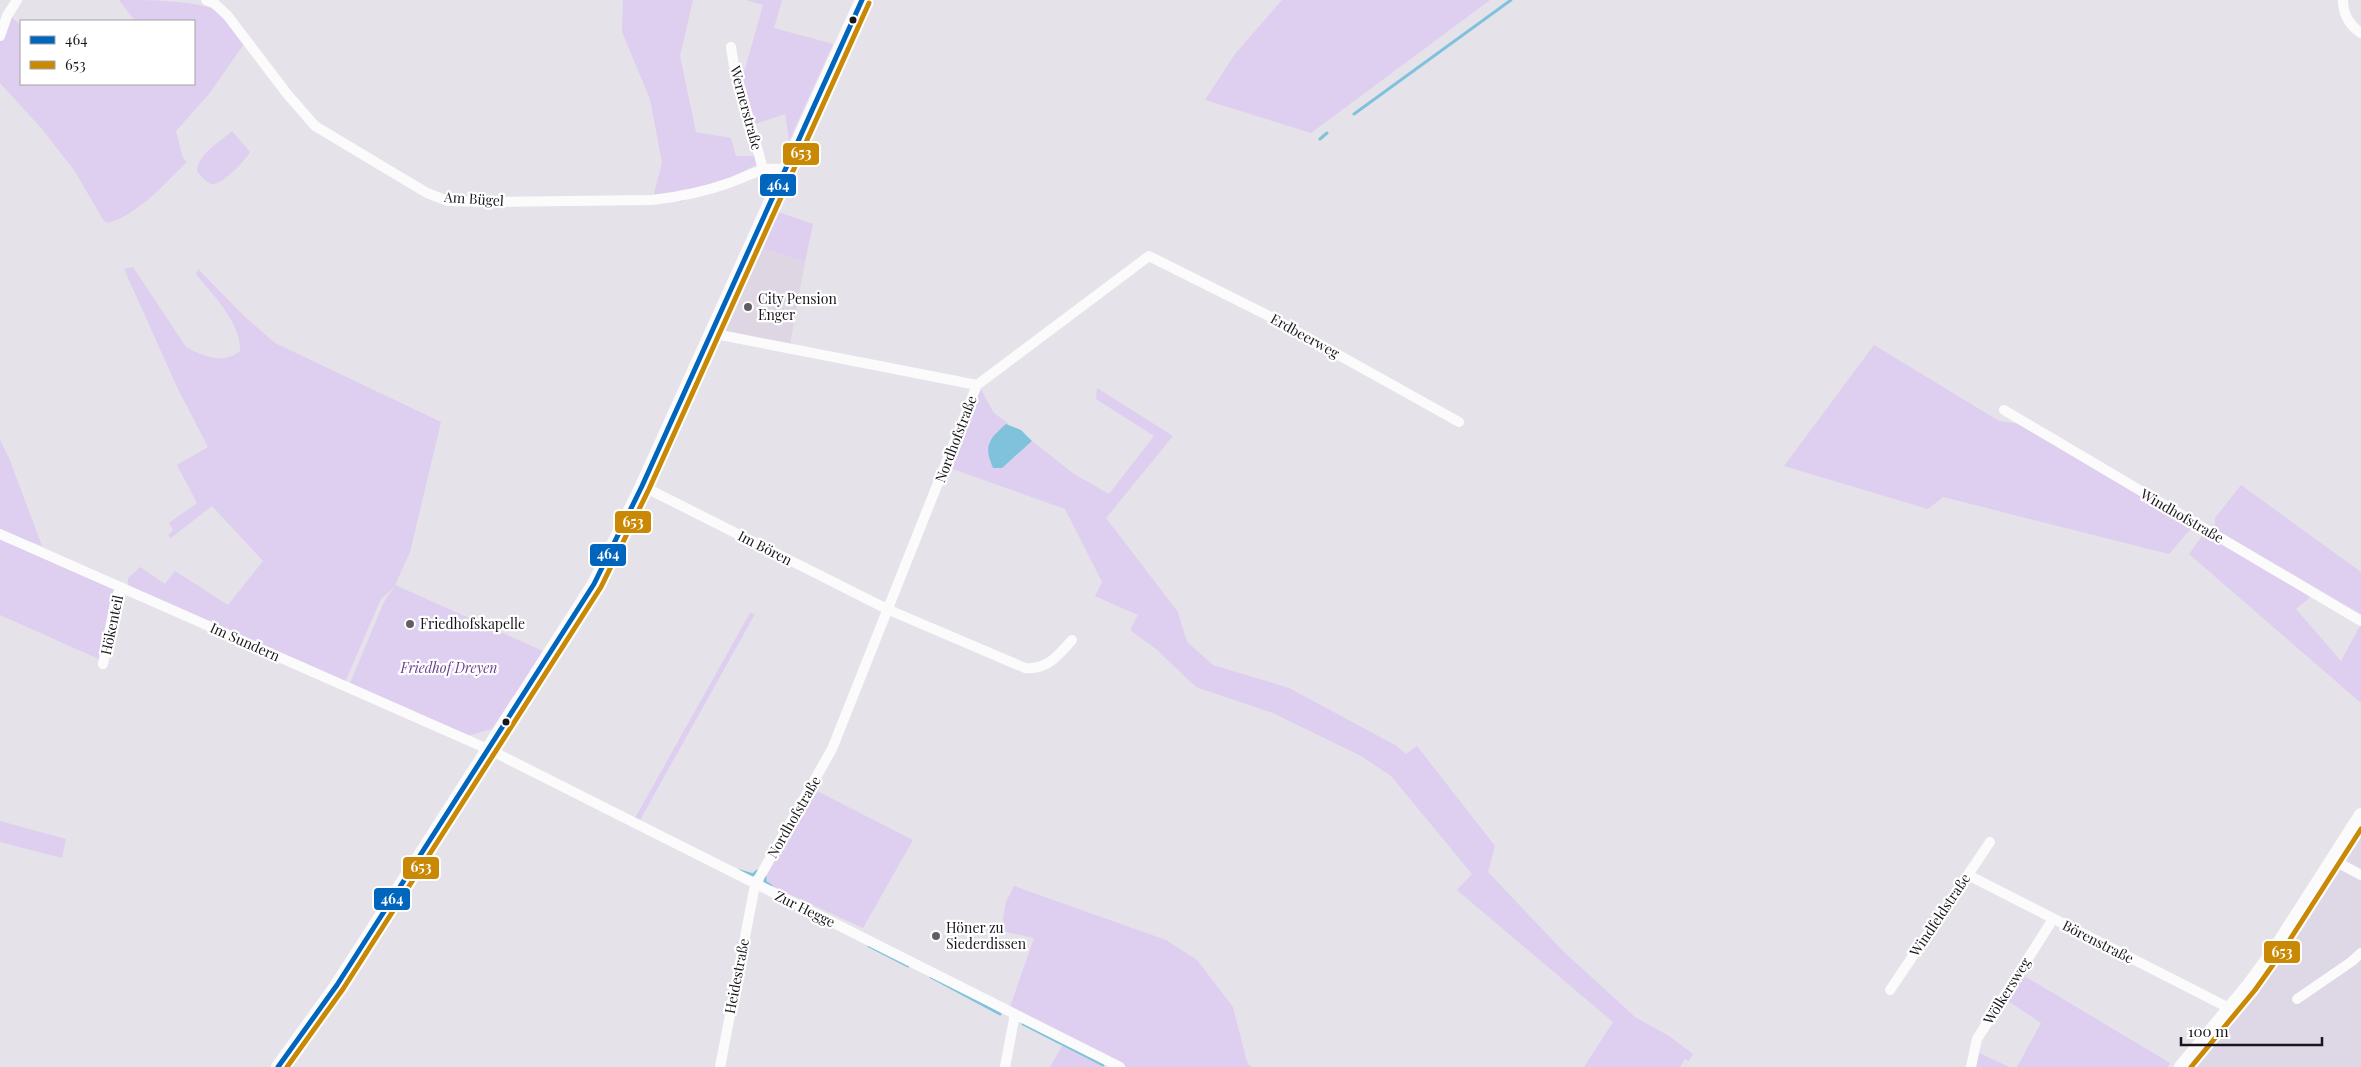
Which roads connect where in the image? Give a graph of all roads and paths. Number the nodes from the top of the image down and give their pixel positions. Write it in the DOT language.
graph roads {
  1 [pos="17,0"];
  2 [pos="206,0"];
  3 [pos="862,0"];
  4 [pos="2343,0"];
  5 [pos="4,13"];
  6 [pos="2361,33"];
  7 [pos="0,36"];
  8 [pos="731,48"];
  9 [pos="763,169"];
  10 [pos="785,170"];
  11 [pos="1149,256"];
  12 [pos="710,333"];
  13 [pos="977,385"];
  14 [pos="2004,410"];
  15 [pos="1459,422"];
  16 [pos="642,486"];
  17 [pos="0,534"];
  18 [pos="120,587"];
  19 [pos="889,610"];
  20 [pos="2361,621"];
  21 [pos="1072,640"];
  22 [pos="103,664"];
  23 [pos="490,750"];
  24 [pos="2361,815"];
  25 [pos="1990,842"];
  26 [pos="2333,860"];
  27 [pos="1968,875"];
  28 [pos="2361,875"];
  29 [pos="756,885"];
  30 [pos="2053,919"];
  31 [pos="2361,953"];
  32 [pos="1890,990"];
  33 [pos="2297,999"];
  34 [pos="2229,1008"];
  35 [pos="1015,1014"];
  36 [pos="278,1067"];
  37 [pos="720,1067"];
  38 [pos="1005,1067"];
  39 [pos="1120,1067"];
  40 [pos="1970,1067"];
  41 [pos="2181,1067"];
  1 -- 5 [label="street"];
  2 -- 9 [label="street, Am Bügel"];
  3 -- 10 [label="main road"];
  4 -- 6 [label="street"];
  5 -- 7 [label="street"];
  8 -- 9 [label="street, Wernerstraße"];
  9 -- 10 [label="street, Am Bügel"];
  10 -- 12 [label="main road"];
  11 -- 13 [label="street, Nordhofstraße"];
  11 -- 15 [label="street, Erdbeerweg"];
  12 -- 13 [label="street"];
  12 -- 16 [label="main road"];
  13 -- 19 [label="street, Nordhofstraße"];
  14 -- 20 [label="street, Windhofstraße"];
  16 -- 19 [label="street, Im Bören"];
  16 -- 23 [label="main road"];
  17 -- 18 [label="street, Im Sundern"];
  18 -- 22 [label="street, Hökenteil"];
  18 -- 23 [label="street, Im Sundern"];
  19 -- 21 [label="street"];
  19 -- 29 [label="street, Nordhofstraße"];
  23 -- 29 [label="street, Zur Hegge"];
  23 -- 36 [label="main road"];
  24 -- 26 [label="main road"];
  25 -- 27 [label="street, Windfeldstraße"];
  26 -- 28 [label="street"];
  26 -- 34 [label="main road"];
  27 -- 30 [label="street, Börenstraße"];
  27 -- 32 [label="street, Windfeldstraße"];
  29 -- 35 [label="street, Zur Hegge"];
  29 -- 37 [label="street, Heidestraße"];
  30 -- 34 [label="street, Börenstraße"];
  30 -- 40 [label="street, Wölkersweg"];
  31 -- 33 [label="street"];
  34 -- 41 [label="main road"];
  35 -- 38 [label="street"];
  35 -- 39 [label="street, Zur Hegge"];
}
